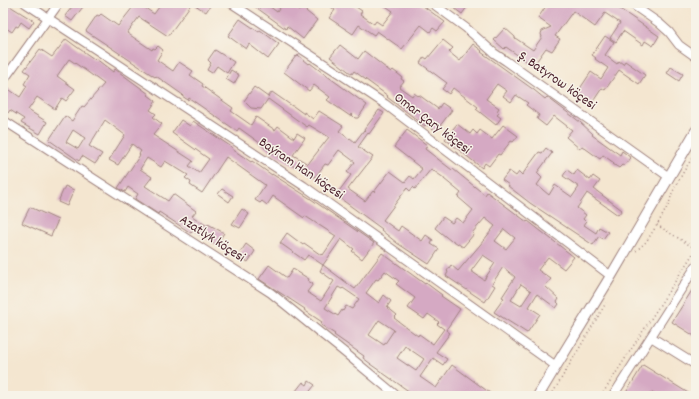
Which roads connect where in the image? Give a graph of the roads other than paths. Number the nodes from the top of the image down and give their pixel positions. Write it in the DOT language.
graph roads {
  1 [pos="25,3"];
  2 [pos="59,3"];
  3 [pos="231,3"];
  4 [pos="432,3"];
  5 [pos="630,3"];
  6 [pos="48,18"];
  7 [pos="696,57"];
  8 [pos="3,81"];
  9 [pos="3,120"];
  10 [pos="696,131"];
  11 [pos="669,177"];
  12 [pos="696,266"];
  13 [pos="611,276"];
  14 [pos="651,337"];
  15 [pos="696,365"];
  16 [pos="556,366"];
  17 [pos="397,396"];
  18 [pos="538,396"];
  19 [pos="613,396"];
  1 -- 6 [label="street, Baýram Han köçesi"];
  2 -- 6 [label="street"];
  3 -- 13 [label="street, Omar Çary köçesi"];
  4 -- 11 [label="street, Ş. Batyrow köçesi"];
  5 -- 7 [label="street"];
  6 -- 8 [label="street"];
  6 -- 16 [label="street, Baýram Han köçesi"];
  9 -- 17 [label="street, Azatlyk köçesi"];
  10 -- 11 [label="street"];
  11 -- 13 [label="street"];
  12 -- 14 [label="street"];
  13 -- 16 [label="street"];
  14 -- 15 [label="street"];
  14 -- 19 [label="street"];
  16 -- 18 [label="street"];
}
